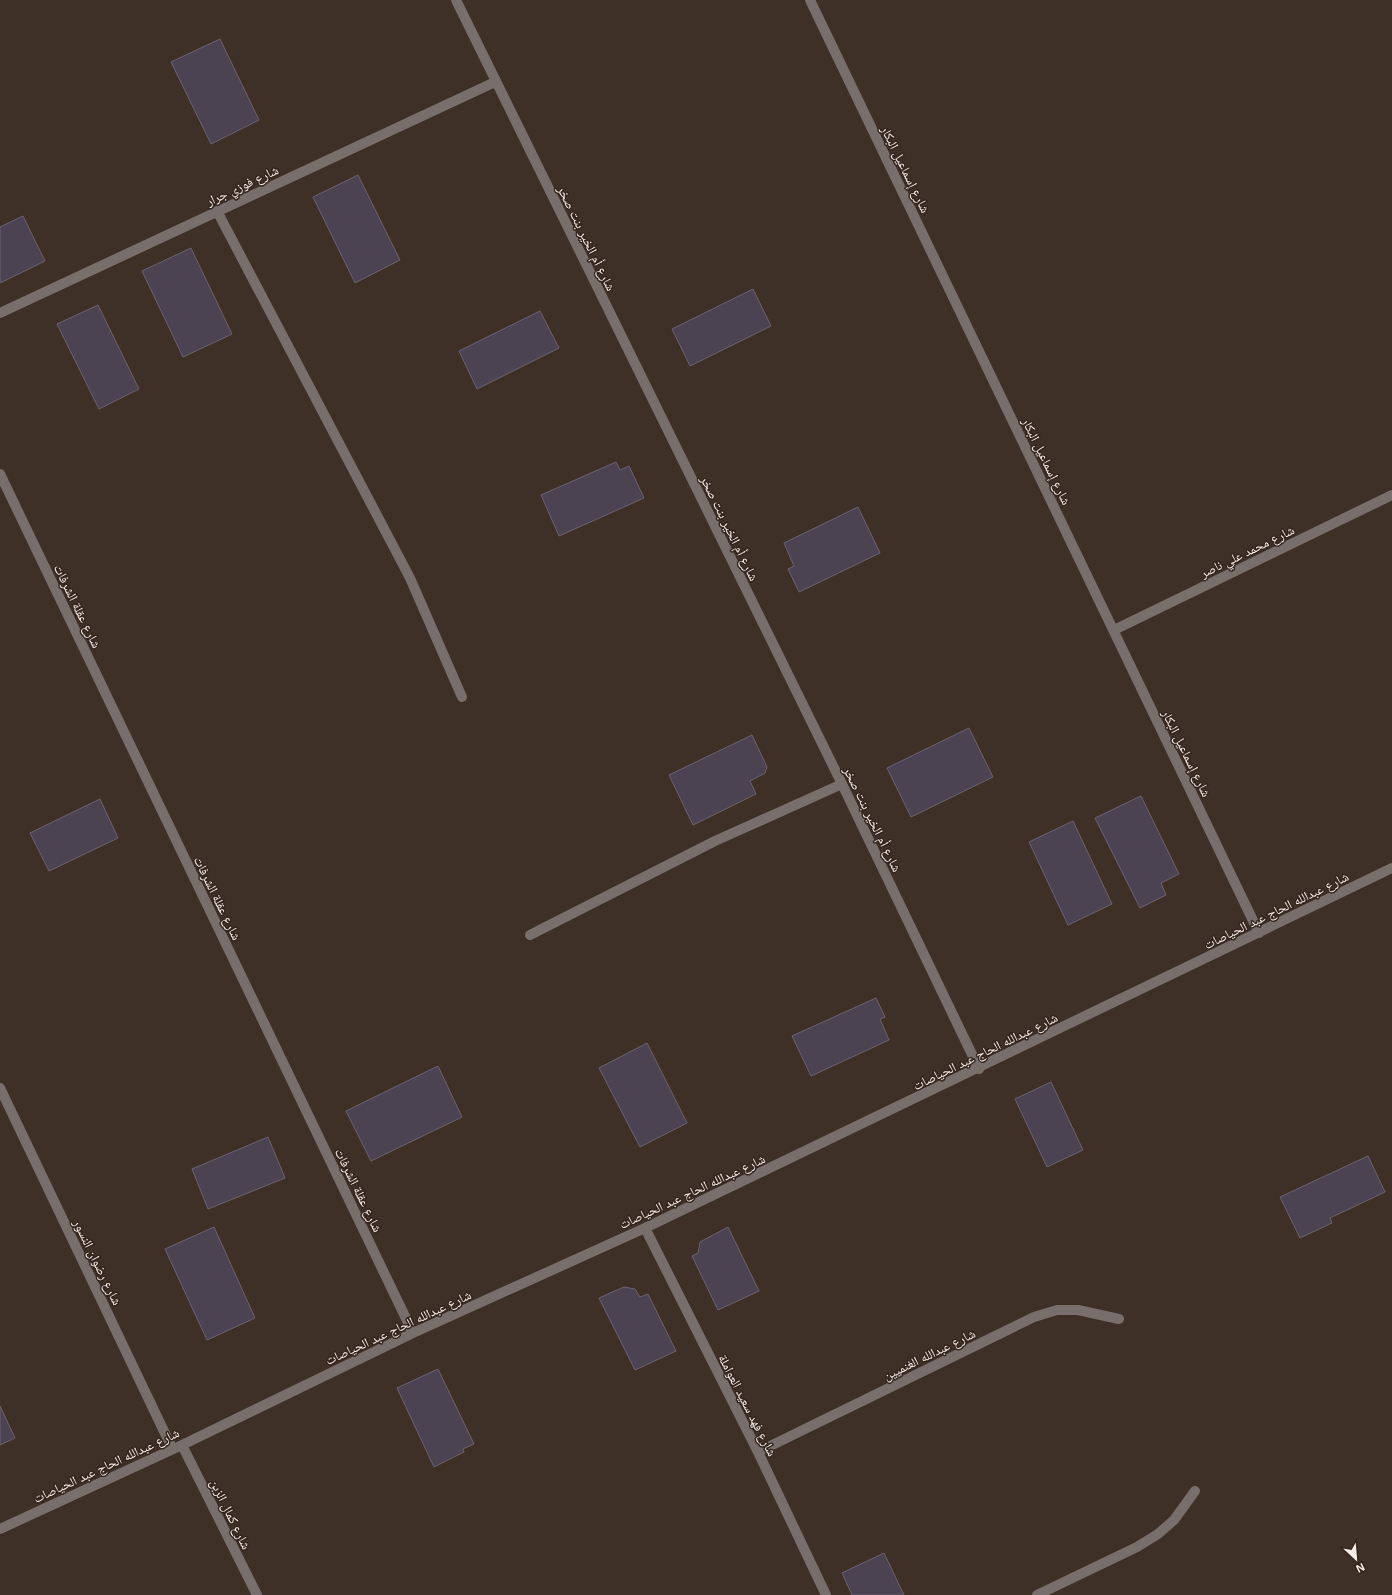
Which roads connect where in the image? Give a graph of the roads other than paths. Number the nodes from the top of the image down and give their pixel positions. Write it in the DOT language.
graph roads {
  1 [pos="456,0"];
  2 [pos="814,1"];
  3 [pos="495,82"];
  4 [pos="217,211"];
  5 [pos="0,313"];
  6 [pos="0,474"];
  7 [pos="1392,496"];
  8 [pos="1114,630"];
  9 [pos="462,697"];
  10 [pos="842,784"];
  11 [pos="1392,868"];
  12 [pos="1259,933"];
  13 [pos="530,935"];
  14 [pos="979,1069"];
  15 [pos="0,1088"];
  16 [pos="644,1228"];
  17 [pos="1119,1319"];
  18 [pos="413,1333"];
  19 [pos="177,1446"];
  20 [pos="758,1452"];
  21 [pos="1195,1491"];
  22 [pos="0,1529"];
  23 [pos="257,1595"];
  24 [pos="826,1595"];
  25 [pos="1037,1595"];
  1 -- 3 [label="street, شارع أم الخير بنت صخر"];
  2 -- 8 [label="street, شارع إسماعيل البكار"];
  3 -- 4 [label="street, شارع فوزي جرار"];
  3 -- 10 [label="street, شارع أم الخير بنت صخر"];
  4 -- 5 [label="street, شارع فوزي جرار"];
  4 -- 9 [label="street"];
  6 -- 18 [label="street, شارع عقلة الشرفات"];
  7 -- 8 [label="street, شارع محمد علي ناصر"];
  8 -- 12 [label="street, شارع إسماعيل البكار"];
  10 -- 13 [label="street"];
  10 -- 14 [label="street, شارع أم الخير بنت صخر"];
  11 -- 12 [label="street, شارع عبدالله الحاج عبد الحياصات"];
  12 -- 14 [label="street, شارع عبدالله الحاج عبد الحياصات"];
  14 -- 16 [label="street, شارع عبدالله الحاج عبد الحياصات"];
  15 -- 19 [label="street, شارع رضوان النسور"];
  16 -- 18 [label="street, شارع عبدالله الحاج عبد الحياصات"];
  16 -- 20 [label="street, شارع فهد سعيد العواملة"];
  17 -- 20 [label="street, شارع عبدالله الغنميين"];
  18 -- 19 [label="street, شارع عبدالله الحاج عبد الحياصات"];
  19 -- 22 [label="street, شارع عبدالله الحاج عبد الحياصات"];
  19 -- 23 [label="street, شارع كمال الزبن"];
  20 -- 24 [label="street, شارع فهد سعيد العواملة"];
  21 -- 25 [label="street"];
}
